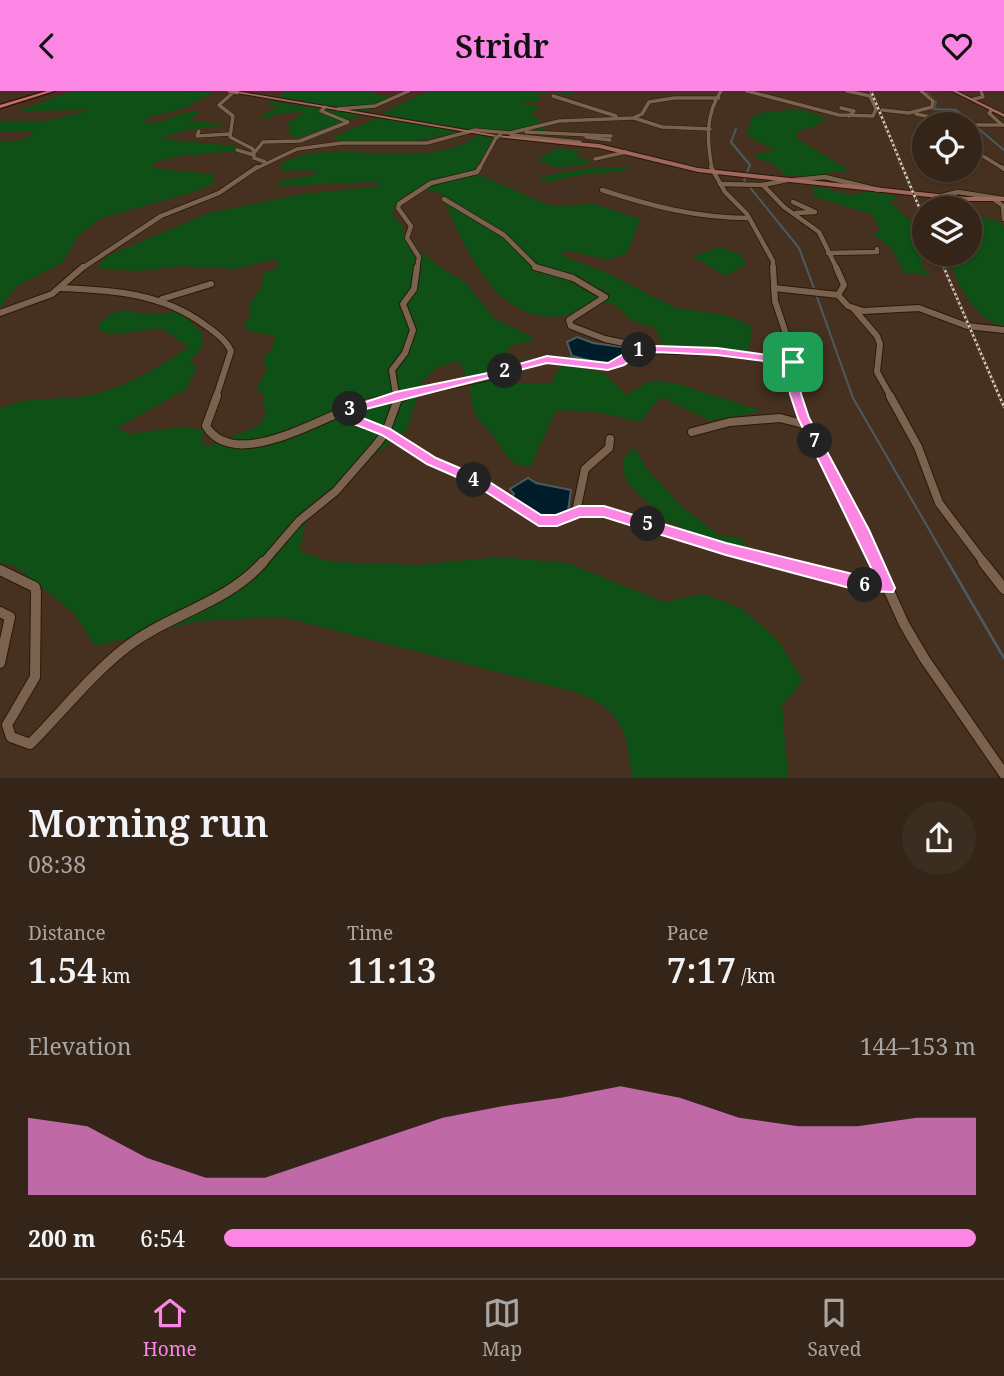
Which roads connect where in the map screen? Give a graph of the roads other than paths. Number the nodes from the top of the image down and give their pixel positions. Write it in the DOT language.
graph roads {
  1 [pos="52,91"];
  2 [pos="233,91"];
  3 [pos="409,91"];
  4 [pos="747,91"];
  5 [pos="847,91"];
  6 [pos="921,91"];
  7 [pos="954,91"];
  8 [pos="981,91"];
  9 [pos="669,93"];
  10 [pos="720,94"];
  11 [pos="553,96"];
  12 [pos="680,98"];
  13 [pos="974,99"];
  14 [pos="0,107"];
  15 [pos="325,107"];
  16 [pos="841,108"];
  17 [pos="338,109"];
  18 [pos="883,110"];
  19 [pos="991,111"];
  20 [pos="909,113"];
  21 [pos="912,114"];
  22 [pos="1004,116"];
  23 [pos="848,117"];
  24 [pos="620,118"];
  25 [pos="633,118"];
  26 [pos="982,125"];
  27 [pos="1003,126"];
  28 [pos="710,129"];
  29 [pos="199,131"];
  30 [pos="468,131"];
  31 [pos="515,132"];
  32 [pos="230,134"];
  33 [pos="273,134"];
  34 [pos="501,135"];
  35 [pos="266,141"];
  36 [pos="294,142"];
  37 [pos="580,143"];
  38 [pos="312,147"];
  39 [pos="237,150"];
  40 [pos="626,152"];
  41 [pos="255,153"];
  42 [pos="982,155"];
  43 [pos="595,159"];
  44 [pos="265,162"];
  45 [pos="1004,169"];
  46 [pos="712,171"];
  47 [pos="791,180"];
  48 [pos="720,184"];
  49 [pos="763,185"];
  50 [pos="602,190"];
  51 [pos="984,195"];
  52 [pos="943,196"];
  53 [pos="444,199"];
  54 [pos="982,199"];
  55 [pos="1004,199"];
  56 [pos="993,200"];
  57 [pos="793,202"];
  58 [pos="795,213"];
  59 [pos="749,218"];
  60 [pos="1004,219"];
  61 [pos="877,249"];
  62 [pos="828,253"];
  63 [pos="211,284"];
  64 [pos="61,288"];
  65 [pos="774,288"];
  66 [pos="838,295"];
  67 [pos="161,299"];
  68 [pos="853,308"];
  69 [pos="0,313"];
  70 [pos="1004,330"];
  71 [pos="657,349"];
  72 [pos="793,362"];
  73 [pos="398,395"];
  74 [pos="344,411"];
  75 [pos="807,425"];
  76 [pos="386,432"];
  77 [pos="692,432"];
  78 [pos="610,439"];
  79 [pos="576,512"];
  80 [pos="0,570"];
  81 [pos="888,588"];
  82 [pos="1004,589"];
  83 [pos="0,612"];
  84 [pos="0,663"];
  85 [pos="1004,774"];
  1 -- 14 [label="main road"];
  2 -- 15 [label="street"];
  2 -- 32 [label="street"];
  3 -- 17 [label="street"];
  4 -- 23 [label="street"];
  5 -- 23 [label="street"];
  6 -- 20 [label="street"];
  7 -- 13 [label="street"];
  8 -- 13 [label="street"];
  9 -- 12 [label="street"];
  10 -- 12 [label="street"];
  10 -- 28 [label="street"];
  11 -- 24 [label="street"];
  12 -- 25 [label="street"];
  13 -- 19 [label="street"];
  15 -- 17 [label="street"];
  15 -- 36 [label="street"];
  16 -- 23 [label="street"];
  17 -- 30 [label="street"];
  18 -- 20 [label="street"];
  19 -- 22 [label="street"];
  19 -- 27 [label="street"];
  20 -- 21 [label="street"];
  24 -- 25 [label="street"];
  24 -- 31 [label="street"];
  25 -- 28 [label="street"];
  26 -- 27 [label="street"];
  28 -- 46 [label="street"];
  29 -- 32 [label="street"];
  30 -- 34 [label="street"];
  30 -- 37 [label="street"];
  30 -- 38 [label="street"];
  31 -- 34 [label="street"];
  31 -- 37 [label="street"];
  32 -- 41 [label="street"];
  33 -- 35 [label="street"];
  34 -- 37 [label="street"];
  34 -- 73 [label="street"];
  35 -- 36 [label="street"];
  35 -- 41 [label="street"];
  36 -- 38 [label="street"];
  37 -- 40 [label="street"];
  38 -- 44 [label="street"];
  39 -- 41 [label="street"];
  40 -- 43 [label="street"];
  40 -- 46 [label="street"];
  41 -- 44 [label="street"];
  42 -- 45 [label="street"];
  44 -- 64 [label="street"];
  46 -- 47 [label="street"];
  46 -- 48 [label="street"];
  47 -- 49 [label="street"];
  47 -- 52 [label="street"];
  48 -- 49 [label="street"];
  48 -- 59 [label="street"];
  49 -- 58 [label="street"];
  50 -- 59 [label="street"];
  51 -- 52 [label="street"];
  51 -- 55 [label="street"];
  51 -- 56 [label="street"];
  53 -- 71 [label="street"];
  54 -- 56 [label="street"];
  55 -- 56 [label="street"];
  56 -- 60 [label="street"];
  57 -- 58 [label="street"];
  58 -- 62 [label="street"];
  59 -- 65 [label="street"];
  61 -- 62 [label="street"];
  62 -- 66 [label="street"];
  63 -- 67 [label="street"];
  64 -- 67 [label="street"];
  64 -- 69 [label="street"];
  65 -- 66 [label="street"];
  65 -- 72 [label="street"];
  66 -- 68 [label="street"];
  67 -- 74 [label="street"];
  68 -- 70 [label="street"];
  68 -- 82 [label="street"];
  71 -- 72 [label="street"];
  71 -- 73 [label="street"];
  72 -- 75 [label="street"];
  73 -- 74 [label="street"];
  73 -- 76 [label="street"];
  74 -- 76 [label="street"];
  75 -- 77 [label="street"];
  75 -- 81 [label="street"];
  76 -- 79 [label="street"];
  76 -- 80 [label="street"];
  78 -- 79 [label="street"];
  79 -- 81 [label="street"];
  81 -- 85 [label="street"];
  83 -- 84 [label="street"];
}
